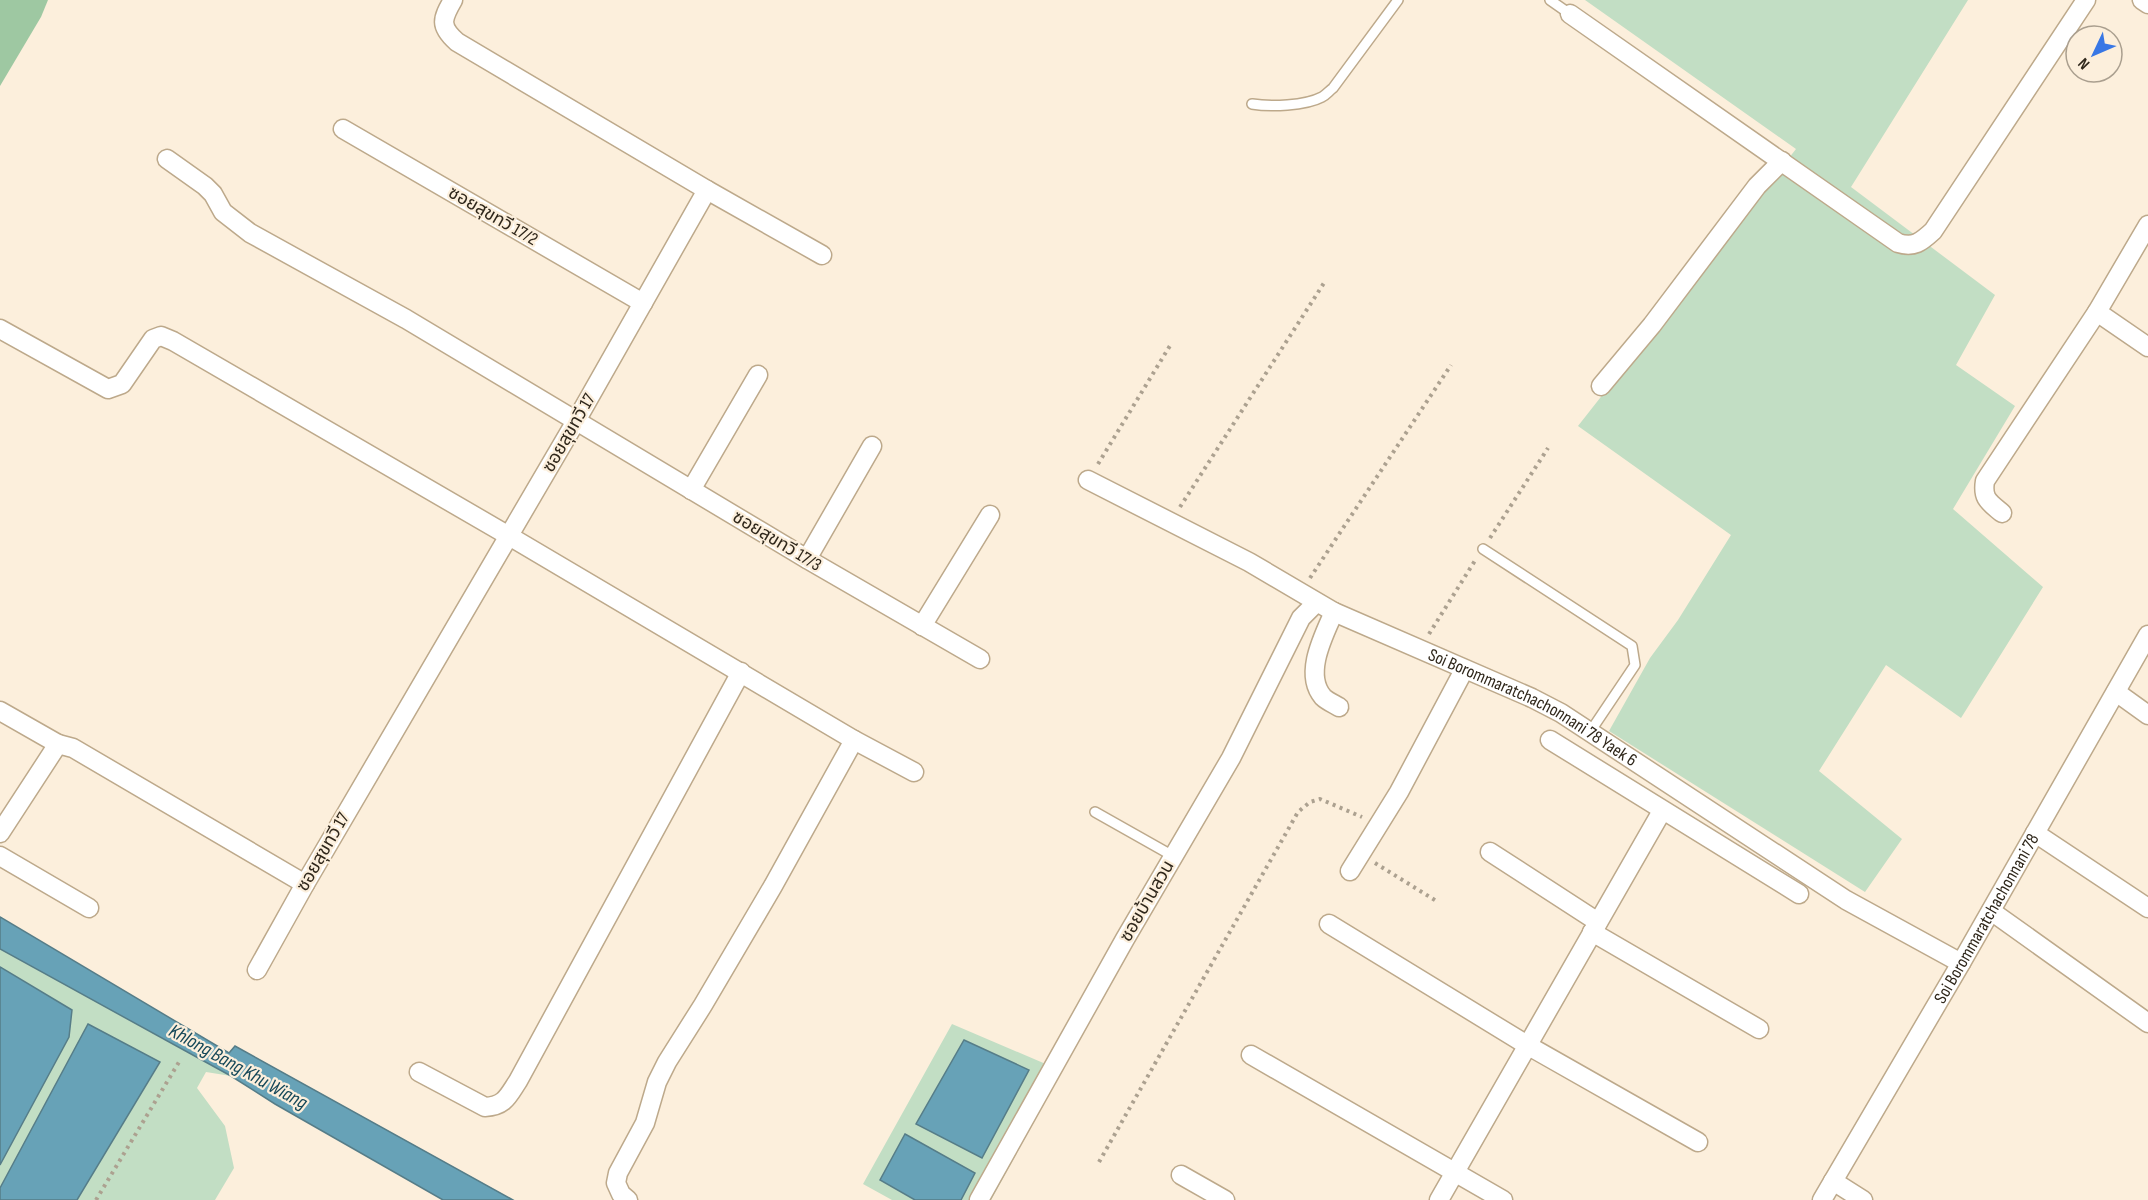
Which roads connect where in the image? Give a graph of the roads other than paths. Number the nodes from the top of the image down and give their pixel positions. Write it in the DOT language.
graph roads {
  1 [pos="453,0"];
  2 [pos="1398,0"];
  3 [pos="1550,0"];
  4 [pos="2086,0"];
  5 [pos="2142,0"];
  6 [pos="2148,4"];
  7 [pos="1570,14"];
  8 [pos="1252,104"];
  9 [pos="344,129"];
  10 [pos="167,159"];
  11 [pos="1782,161"];
  12 [pos="708,190"];
  13 [pos="2148,225"];
  14 [pos="822,255"];
  15 [pos="643,303"];
  16 [pos="2097,312"];
  17 [pos="0,329"];
  18 [pos="2148,347"];
  19 [pos="758,375"];
  20 [pos="1601,386"];
  21 [pos="576,421"];
  22 [pos="872,446"];
  23 [pos="1088,480"];
  24 [pos="691,490"];
  25 [pos="2002,513"];
  26 [pos="990,515"];
  27 [pos="509,536"];
  28 [pos="1483,549"];
  29 [pos="807,559"];
  30 [pos="1316,603"];
  31 [pos="1334,612"];
  32 [pos="922,626"];
  33 [pos="2148,635"];
  34 [pos="980,658"];
  35 [pos="1464,670"];
  36 [pos="741,672"];
  37 [pos="2116,692"];
  38 [pos="1339,707"];
  39 [pos="0,711"];
  40 [pos="2148,715"];
  41 [pos="1590,732"];
  42 [pos="854,740"];
  43 [pos="1550,741"];
  44 [pos="58,744"];
  45 [pos="914,772"];
  46 [pos="1662,810"];
  47 [pos="1095,812"];
  48 [pos="0,833"];
  49 [pos="2035,833"];
  50 [pos="1490,852"];
  51 [pos="0,856"];
  52 [pos="1173,856"];
  53 [pos="1350,871"];
  54 [pos="304,884"];
  55 [pos="1799,894"];
  56 [pos="89,908"];
  57 [pos="2148,908"];
  58 [pos="1991,911"];
  59 [pos="1329,924"];
  60 [pos="1595,927"];
  61 [pos="1961,963"];
  62 [pos="257,970"];
  63 [pos="2148,1023"];
  64 [pos="1759,1029"];
  65 [pos="1527,1046"];
  66 [pos="1251,1055"];
  67 [pos="419,1072"];
  68 [pos="1698,1142"];
  69 [pos="1454,1173"];
  70 [pos="1181,1175"];
  71 [pos="1833,1181"];
  72 [pos="628,1200"];
  73 [pos="979,1200"];
  74 [pos="1225,1200"];
  75 [pos="1439,1200"];
  76 [pos="1503,1200"];
  77 [pos="1822,1200"];
  78 [pos="1863,1200"];
  1 -- 12 [label="street"];
  2 -- 8 [label="lane"];
  3 -- 7 [label="lane"];
  4 -- 11 [label="street"];
  5 -- 6 [label="street"];
  7 -- 11 [label="street"];
  9 -- 15 [label="street, ซอยสุขทวี 17/2"];
  10 -- 21 [label="street, ซอยสุขทวี 17/3"];
  11 -- 20 [label="street"];
  12 -- 14 [label="street"];
  12 -- 15 [label="street, ซอยสุขทวี 17"];
  13 -- 16 [label="street"];
  15 -- 21 [label="street, ซอยสุขทวี 17"];
  16 -- 18 [label="street"];
  16 -- 25 [label="street"];
  17 -- 27 [label="street"];
  19 -- 24 [label="street"];
  21 -- 24 [label="street, ซอยสุขทวี 17/3"];
  21 -- 27 [label="street, ซอยสุขทวี 17"];
  22 -- 29 [label="street"];
  23 -- 30 [label="street, Soi Borommaratchachonnani 78 Yaek 6"];
  24 -- 29 [label="street, ซอยสุขทวี 17/3"];
  26 -- 32 [label="street"];
  27 -- 36 [label="street"];
  27 -- 54 [label="street, ซอยสุขทวี 17"];
  28 -- 41 [label="lane"];
  29 -- 32 [label="street, ซอยสุขทวี 17/3"];
  30 -- 31 [label="street, Soi Borommaratchachonnani 78 Yaek 6"];
  30 -- 52 [label="street, ซอยบ้านสวน"];
  31 -- 35 [label="street, Soi Borommaratchachonnani 78 Yaek 6"];
  31 -- 38 [label="street"];
  32 -- 34 [label="street, ซอยสุขทวี 17/3"];
  33 -- 37 [label="street, Soi Borommaratchachonnani 78"];
  35 -- 41 [label="street, Soi Borommaratchachonnani 78 Yaek 6"];
  35 -- 53 [label="street"];
  36 -- 42 [label="street"];
  36 -- 67 [label="street"];
  37 -- 40 [label="street"];
  37 -- 49 [label="street, Soi Borommaratchachonnani 78"];
  39 -- 44 [label="street"];
  41 -- 61 [label="street, Soi Borommaratchachonnani 78 Yaek 6"];
  42 -- 45 [label="street"];
  42 -- 72 [label="street"];
  43 -- 46 [label="street"];
  44 -- 48 [label="street"];
  44 -- 54 [label="street"];
  46 -- 55 [label="street"];
  46 -- 60 [label="street"];
  47 -- 52 [label="lane"];
  49 -- 57 [label="street"];
  49 -- 58 [label="street, Soi Borommaratchachonnani 78"];
  50 -- 60 [label="street"];
  51 -- 56 [label="street"];
  52 -- 73 [label="street, ซอยบ้านสวน"];
  54 -- 62 [label="street, ซอยสุขทวี 17"];
  58 -- 61 [label="street, Soi Borommaratchachonnani 78"];
  58 -- 63 [label="street"];
  59 -- 65 [label="street"];
  60 -- 64 [label="street"];
  60 -- 65 [label="street"];
  61 -- 71 [label="street, Soi Borommaratchachonnani 78"];
  65 -- 68 [label="street"];
  65 -- 69 [label="street"];
  66 -- 69 [label="street"];
  69 -- 75 [label="street"];
  69 -- 76 [label="street"];
  70 -- 74 [label="street"];
  71 -- 77 [label="street, Soi Borommaratchachonnani 78"];
  71 -- 78 [label="street"];
}
